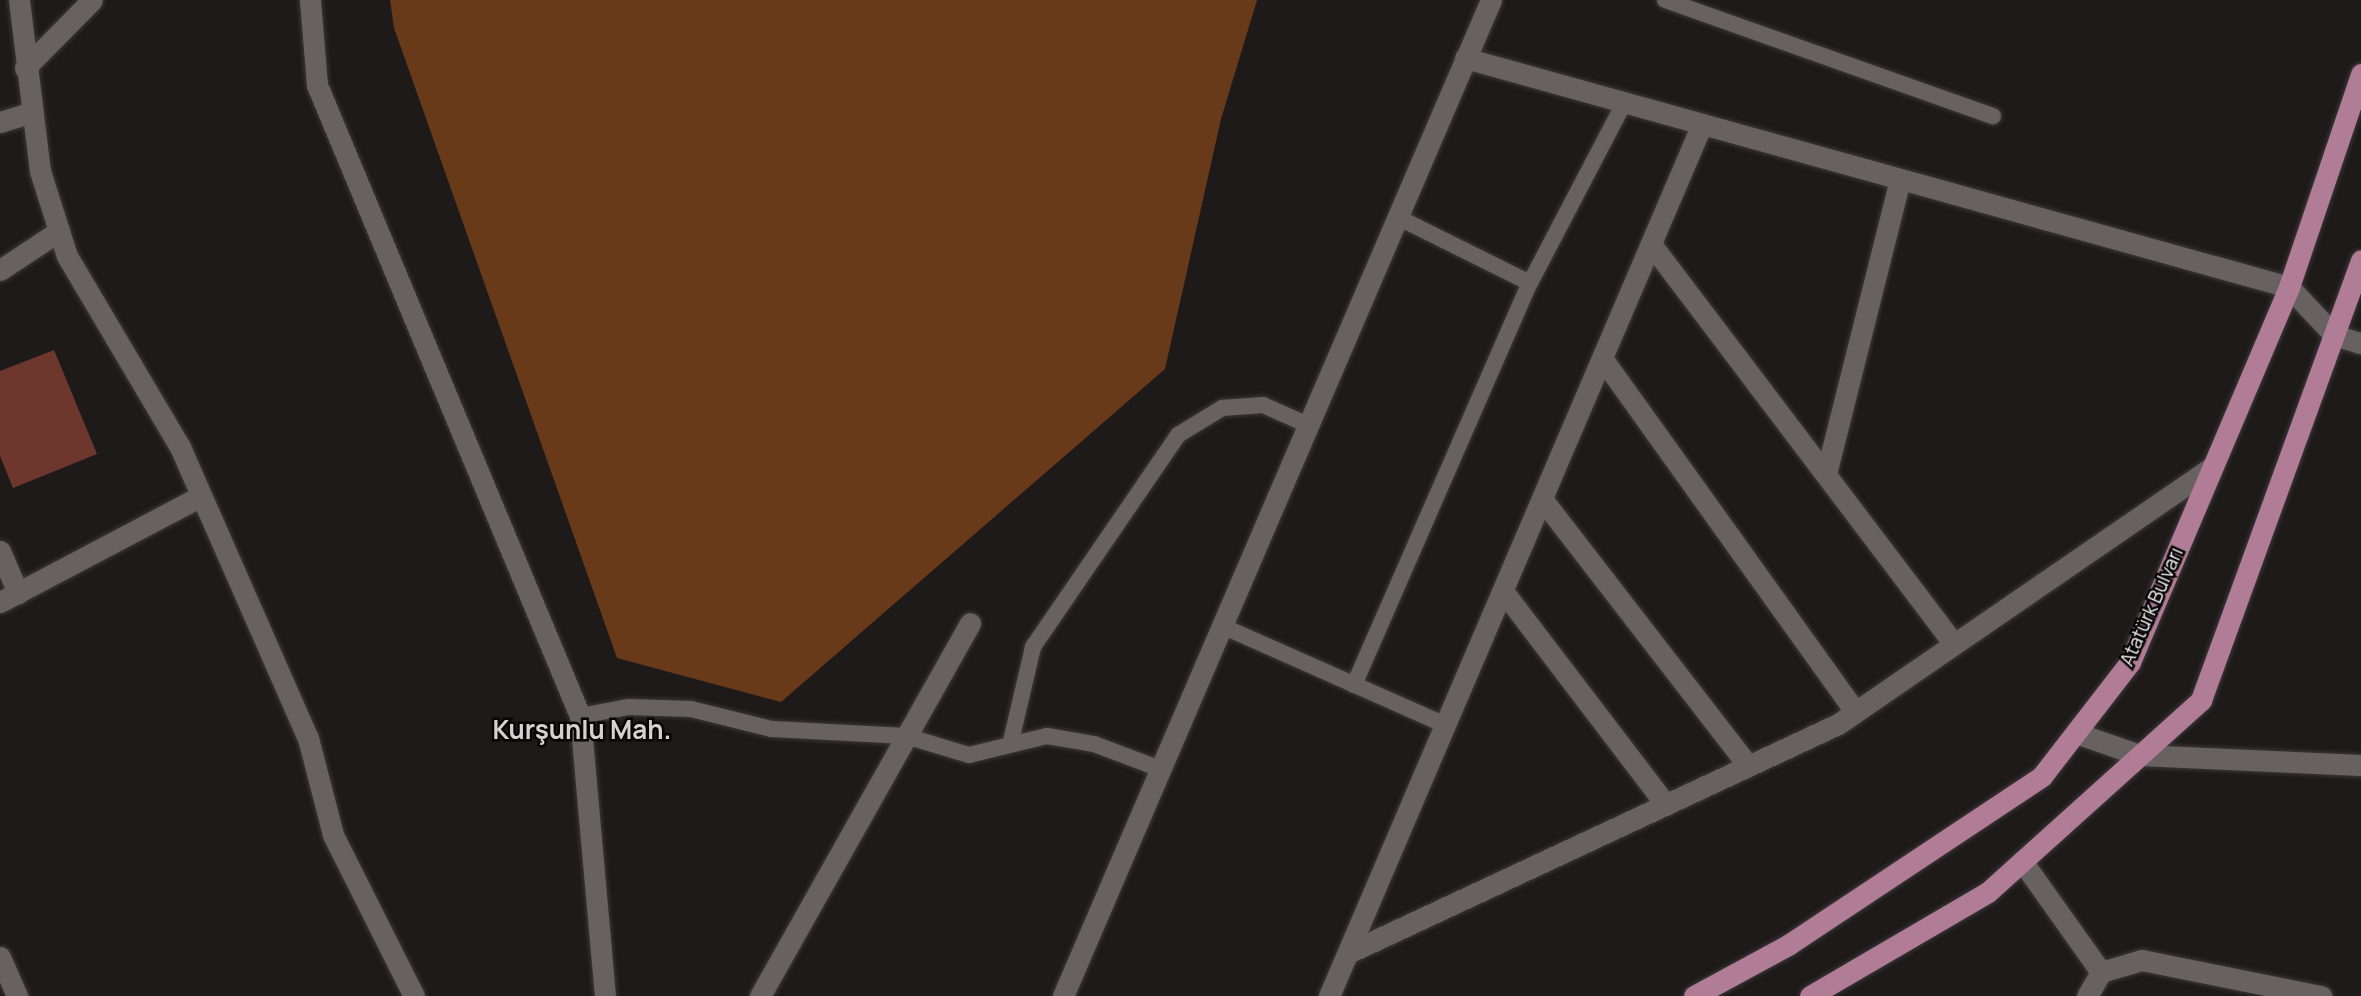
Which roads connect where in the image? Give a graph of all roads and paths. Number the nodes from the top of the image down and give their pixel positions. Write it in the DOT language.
graph roads {
  1 [pos="19,0"];
  2 [pos="92,0"];
  3 [pos="310,0"];
  4 [pos="1491,0"];
  5 [pos="1665,0"];
  6 [pos="1465,58"];
  7 [pos="25,68"];
  8 [pos="2361,74"];
  9 [pos="1624,103"];
  10 [pos="32,112"];
  11 [pos="1993,116"];
  12 [pos="0,122"];
  13 [pos="1702,124"];
  14 [pos="1900,179"];
  15 [pos="1397,217"];
  16 [pos="59,231"];
  17 [pos="1651,244"];
  18 [pos="2361,260"];
  19 [pos="0,270"];
  20 [pos="1530,283"];
  21 [pos="2289,287"];
  22 [pos="2334,335"];
  23 [pos="2361,343"];
  24 [pos="1602,358"];
  25 [pos="1308,425"];
  26 [pos="2213,466"];
  27 [pos="1826,474"];
  28 [pos="201,496"];
  29 [pos="1542,499"];
  30 [pos="0,551"];
  31 [pos="1503,591"];
  32 [pos="9,598"];
  33 [pos="970,623"];
  34 [pos="1222,626"];
  35 [pos="1954,644"];
  36 [pos="1354,685"];
  37 [pos="1855,712"];
  38 [pos="580,716"];
  39 [pos="1445,726"];
  40 [pos="2076,733"];
  41 [pos="906,736"];
  42 [pos="1011,741"];
  43 [pos="2139,755"];
  44 [pos="2361,765"];
  45 [pos="1748,766"];
  46 [pos="1160,769"];
  47 [pos="1666,804"];
  48 [pos="2022,861"];
  49 [pos="1348,953"];
  50 [pos="0,957"];
  51 [pos="2101,972"];
  52 [pos="2238,988"];
  53 [pos="17,996"];
  54 [pos="414,996"];
  55 [pos="605,996"];
  56 [pos="760,996"];
  57 [pos="1063,996"];
  58 [pos="1329,996"];
  59 [pos="1694,996"];
  60 [pos="1810,996"];
  61 [pos="2087,996"];
  62 [pos="2321,996"];
  1 -- 7 [label="street"];
  2 -- 7 [label="street"];
  3 -- 38 [label="street"];
  4 -- 6 [label="street"];
  5 -- 11 [label="lane"];
  6 -- 9 [label="street"];
  6 -- 15 [label="street"];
  7 -- 10 [label="street"];
  8 -- 21 [label="main road, Atatürk Bulvarı"];
  9 -- 13 [label="street"];
  9 -- 20 [label="lane"];
  10 -- 12 [label="street"];
  10 -- 16 [label="street"];
  13 -- 14 [label="street"];
  13 -- 17 [label="street"];
  14 -- 21 [label="street"];
  14 -- 27 [label="street"];
  15 -- 20 [label="lane"];
  15 -- 25 [label="street"];
  16 -- 19 [label="street"];
  16 -- 28 [label="street"];
  17 -- 24 [label="street"];
  17 -- 27 [label="street"];
  18 -- 22 [label="main road"];
  20 -- 36 [label="lane"];
  21 -- 22 [label="street"];
  21 -- 26 [label="main road, Atatürk Bulvarı"];
  22 -- 23 [label="street"];
  22 -- 43 [label="main road"];
  24 -- 29 [label="street"];
  24 -- 37 [label="street"];
  25 -- 34 [label="street"];
  25 -- 42 [label="lane"];
  26 -- 35 [label="street"];
  26 -- 40 [label="main road, Atatürk Bulvarı"];
  27 -- 35 [label="street"];
  28 -- 32 [label="street"];
  28 -- 54 [label="street"];
  29 -- 31 [label="street"];
  29 -- 45 [label="street"];
  30 -- 32 [label="street"];
  31 -- 39 [label="street"];
  31 -- 47 [label="street"];
  33 -- 41 [label="street"];
  34 -- 36 [label="lane"];
  34 -- 46 [label="street"];
  35 -- 37 [label="street"];
  36 -- 39 [label="lane"];
  37 -- 45 [label="street"];
  38 -- 41 [label="lane"];
  38 -- 55 [label="street"];
  39 -- 49 [label="street"];
  40 -- 43 [label="street"];
  40 -- 59 [label="main road, Atatürk Bulvarı"];
  41 -- 42 [label="lane"];
  41 -- 56 [label="street"];
  42 -- 46 [label="lane"];
  43 -- 44 [label="street"];
  43 -- 48 [label="main road"];
  45 -- 47 [label="street"];
  46 -- 57 [label="street"];
  47 -- 49 [label="street"];
  48 -- 51 [label="street"];
  48 -- 60 [label="main road"];
  49 -- 58 [label="street"];
  50 -- 53 [label="street"];
  51 -- 52 [label="street"];
  51 -- 61 [label="street"];
  52 -- 62 [label="street"];
}
